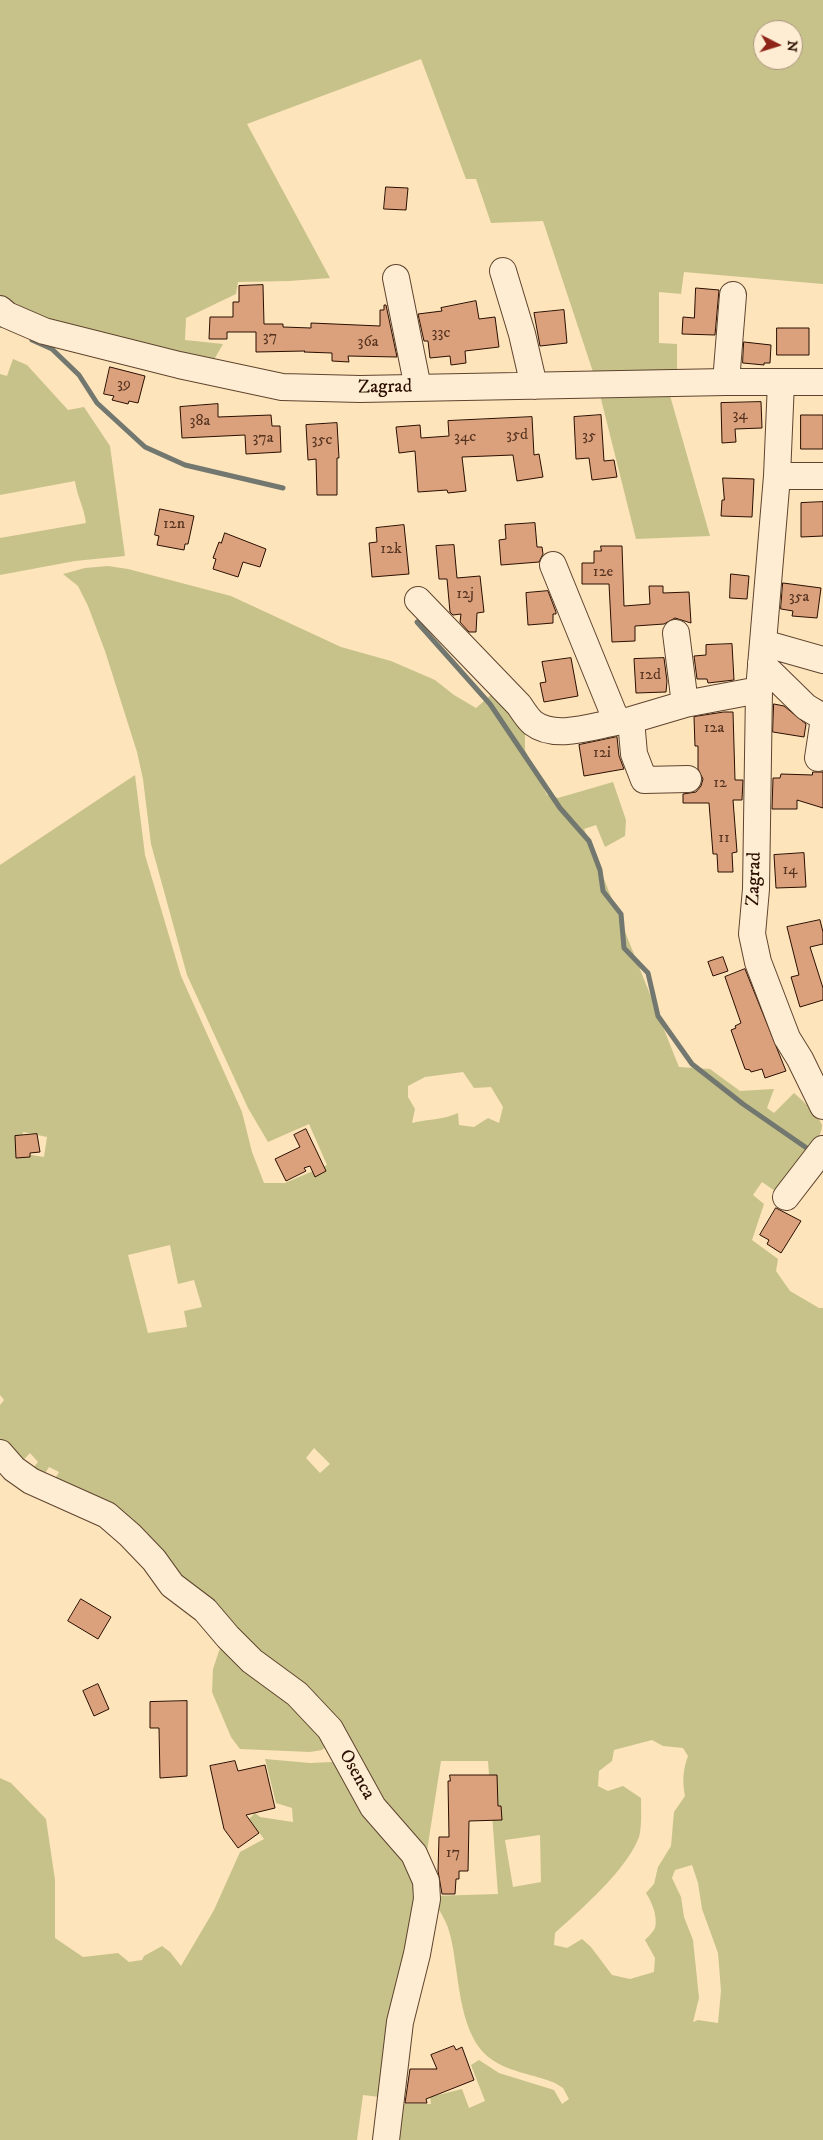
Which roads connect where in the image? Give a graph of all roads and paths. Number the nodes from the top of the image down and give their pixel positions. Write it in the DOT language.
graph roads {
  1 [pos="503,271"];
  2 [pos="396,278"];
  3 [pos="733,295"];
  4 [pos="0,309"];
  5 [pos="726,382"];
  6 [pos="781,382"];
  7 [pos="823,382"];
  8 [pos="534,386"];
  9 [pos="418,388"];
  10 [pos="777,476"];
  11 [pos="823,476"];
  12 [pos="553,564"];
  13 [pos="418,600"];
  14 [pos="676,633"];
  15 [pos="762,653"];
  16 [pos="823,660"];
  17 [pos="759,690"];
  18 [pos="684,704"];
  19 [pos="823,717"];
  20 [pos="624,721"];
  21 [pos="823,725"];
  22 [pos="818,758"];
  23 [pos="688,780"];
  24 [pos="823,1106"];
  25 [pos="819,1154"];
  26 [pos="786,1197"];
  27 [pos="0,1453"];
  28 [pos="386,2140"];
  1 -- 8 [label="street"];
  2 -- 9 [label="street"];
  3 -- 5 [label="street"];
  4 -- 9 [label="street, Zagrad"];
  5 -- 6 [label="street, Zagrad"];
  5 -- 8 [label="street, Zagrad"];
  6 -- 7 [label="street, Zagrad"];
  6 -- 10 [label="street, Zagrad"];
  8 -- 9 [label="street, Zagrad"];
  10 -- 11 [label="street"];
  10 -- 15 [label="street, Zagrad"];
  12 -- 20 [label="street"];
  13 -- 20 [label="street"];
  14 -- 18 [label="street"];
  15 -- 16 [label="street"];
  15 -- 17 [label="street, Zagrad"];
  15 -- 19 [label="street"];
  17 -- 18 [label="street"];
  17 -- 24 [label="street, Zagrad"];
  18 -- 20 [label="street"];
  20 -- 23 [label="street"];
  21 -- 22 [label="street"];
  25 -- 26 [label="street"];
  27 -- 28 [label="street, Osenca"];
}
